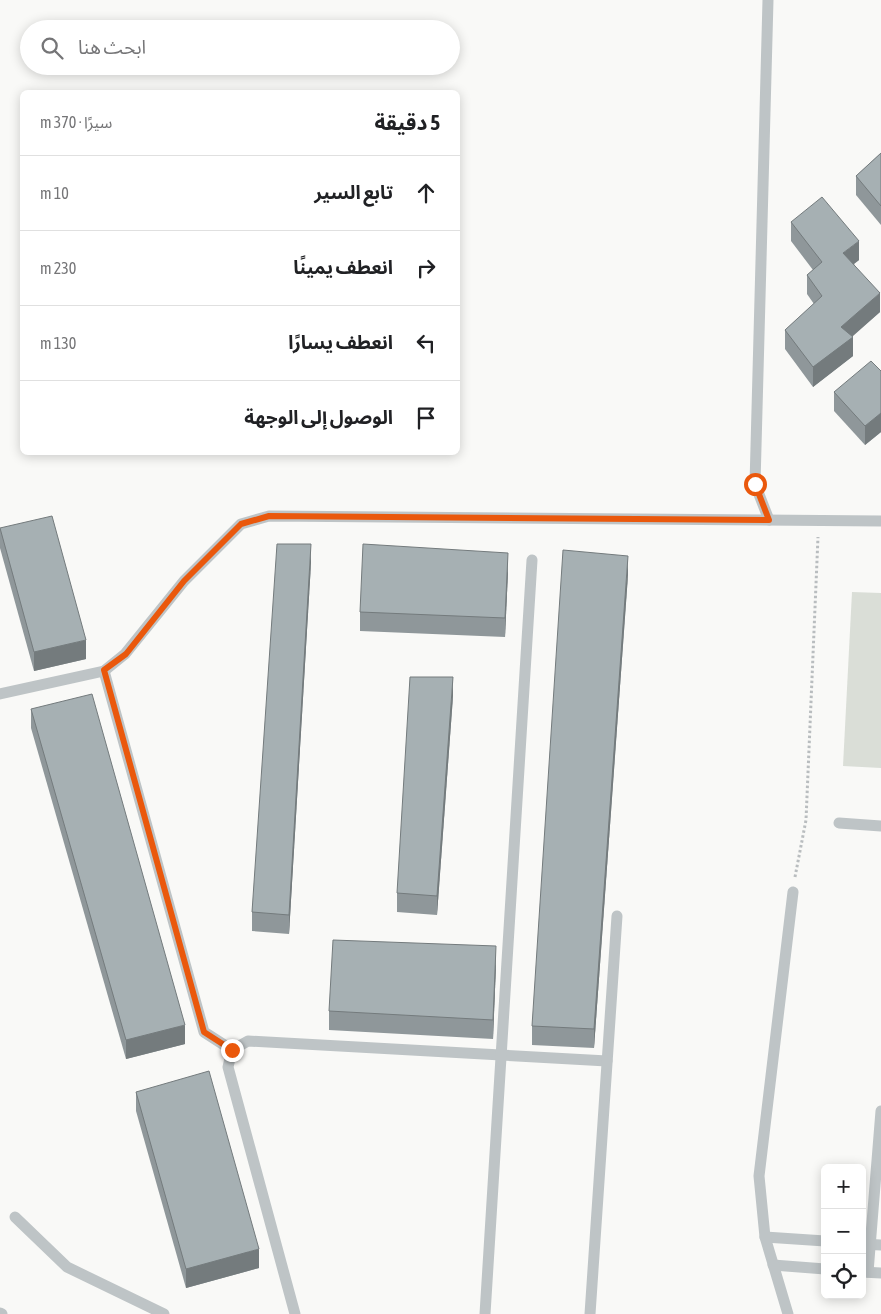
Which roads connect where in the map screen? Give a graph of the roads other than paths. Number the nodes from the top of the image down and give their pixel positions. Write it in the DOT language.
graph roads {
  1 [pos="768,0"];
  2 [pos="769,520"];
  3 [pos="881,521"];
  4 [pos="532,560"];
  5 [pos="104,670"];
  6 [pos="0,694"];
  7 [pos="839,823"];
  8 [pos="881,826"];
  9 [pos="793,892"];
  10 [pos="617,916"];
  11 [pos="232,1050"];
  12 [pos="501,1056"];
  13 [pos="607,1061"];
  14 [pos="881,1111"];
  15 [pos="15,1217"];
  16 [pos="765,1237"];
  17 [pos="821,1241"];
  18 [pos="871,1244"];
  19 [pos="772,1265"];
  20 [pos="866,1267"];
  21 [pos="821,1269"];
  22 [pos="866,1272"];
  23 [pos="881,1273"];
  24 [pos="164,1314"];
  25 [pos="295,1314"];
  26 [pos="485,1314"];
  27 [pos="590,1314"];
  28 [pos="788,1314"];
  1 -- 2 [label="lane"];
  2 -- 3 [label="lane"];
  2 -- 5 [label="lane"];
  4 -- 12 [label="lane"];
  5 -- 6 [label="lane"];
  5 -- 11 [label="lane"];
  7 -- 8 [label="lane"];
  9 -- 16 [label="lane"];
  10 -- 13 [label="lane"];
  11 -- 12 [label="lane"];
  11 -- 25 [label="lane"];
  12 -- 13 [label="lane"];
  12 -- 26 [label="lane"];
  13 -- 27 [label="lane"];
  14 -- 18 [label="lane"];
  15 -- 24 [label="lane"];
  16 -- 17 [label="lane"];
  16 -- 19 [label="lane"];
  18 -- 20 [label="lane"];
  19 -- 21 [label="lane"];
  19 -- 28 [label="lane"];
  22 -- 23 [label="lane"];
}
